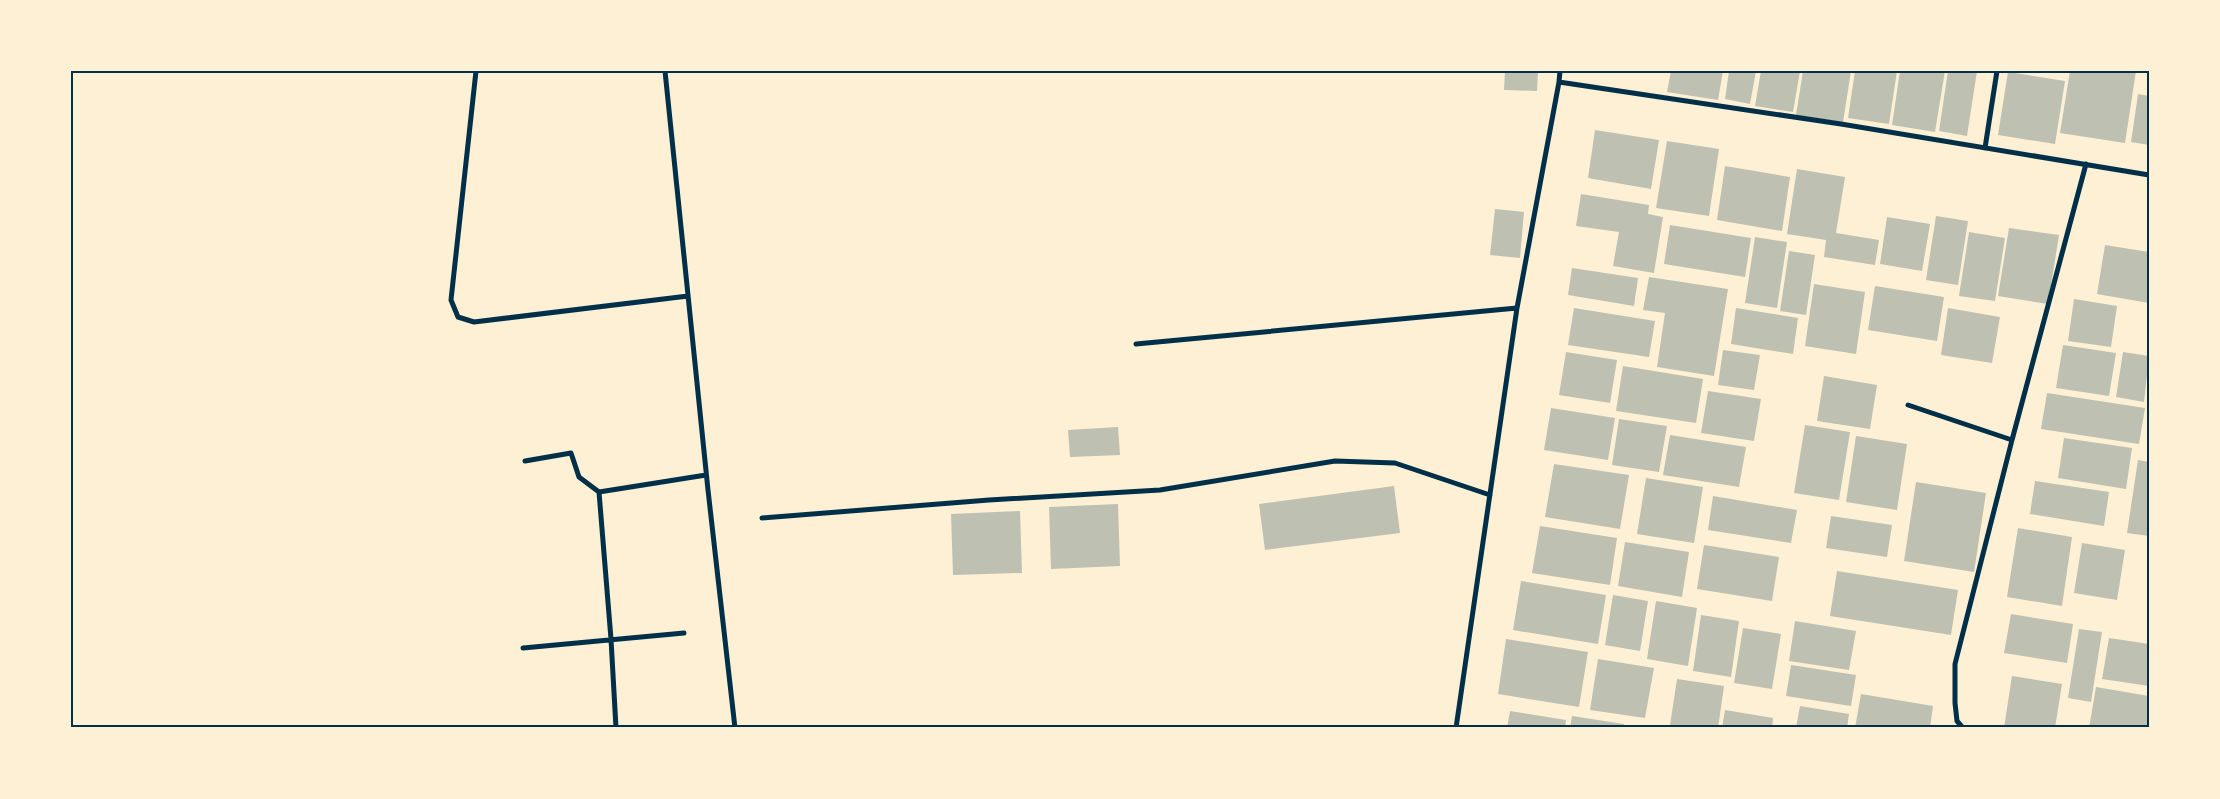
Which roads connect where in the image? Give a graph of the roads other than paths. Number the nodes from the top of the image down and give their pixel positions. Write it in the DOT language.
graph roads {
  1 [pos="476,71"];
  2 [pos="665,71"];
  3 [pos="1560,71"];
  4 [pos="1997,71"];
  5 [pos="1559,82"];
  6 [pos="1985,148"];
  7 [pos="2086,164"];
  8 [pos="2149,175"];
  9 [pos="688,296"];
  10 [pos="1517,308"];
  11 [pos="1136,344"];
  12 [pos="1908,405"];
  13 [pos="2012,440"];
  14 [pos="525,461"];
  15 [pos="706,475"];
  16 [pos="599,492"];
  17 [pos="1490,495"];
  18 [pos="762,518"];
  19 [pos="684,633"];
  20 [pos="611,639"];
  21 [pos="523,648"];
  22 [pos="616,728"];
  23 [pos="735,728"];
  24 [pos="1456,728"];
  25 [pos="1963,728"];
  1 -- 9 [label="street"];
  2 -- 9 [label="street"];
  3 -- 5 [label="street"];
  4 -- 6 [label="street"];
  5 -- 6 [label="street"];
  5 -- 10 [label="street"];
  6 -- 7 [label="street"];
  7 -- 8 [label="street"];
  7 -- 13 [label="street"];
  9 -- 15 [label="street"];
  10 -- 11 [label="street"];
  10 -- 17 [label="street"];
  12 -- 13 [label="street"];
  13 -- 25 [label="street"];
  14 -- 16 [label="street"];
  15 -- 16 [label="street"];
  15 -- 23 [label="street"];
  16 -- 20 [label="street"];
  17 -- 18 [label="street"];
  17 -- 24 [label="street"];
  19 -- 20 [label="street"];
  20 -- 21 [label="street"];
  20 -- 22 [label="street"];
}
